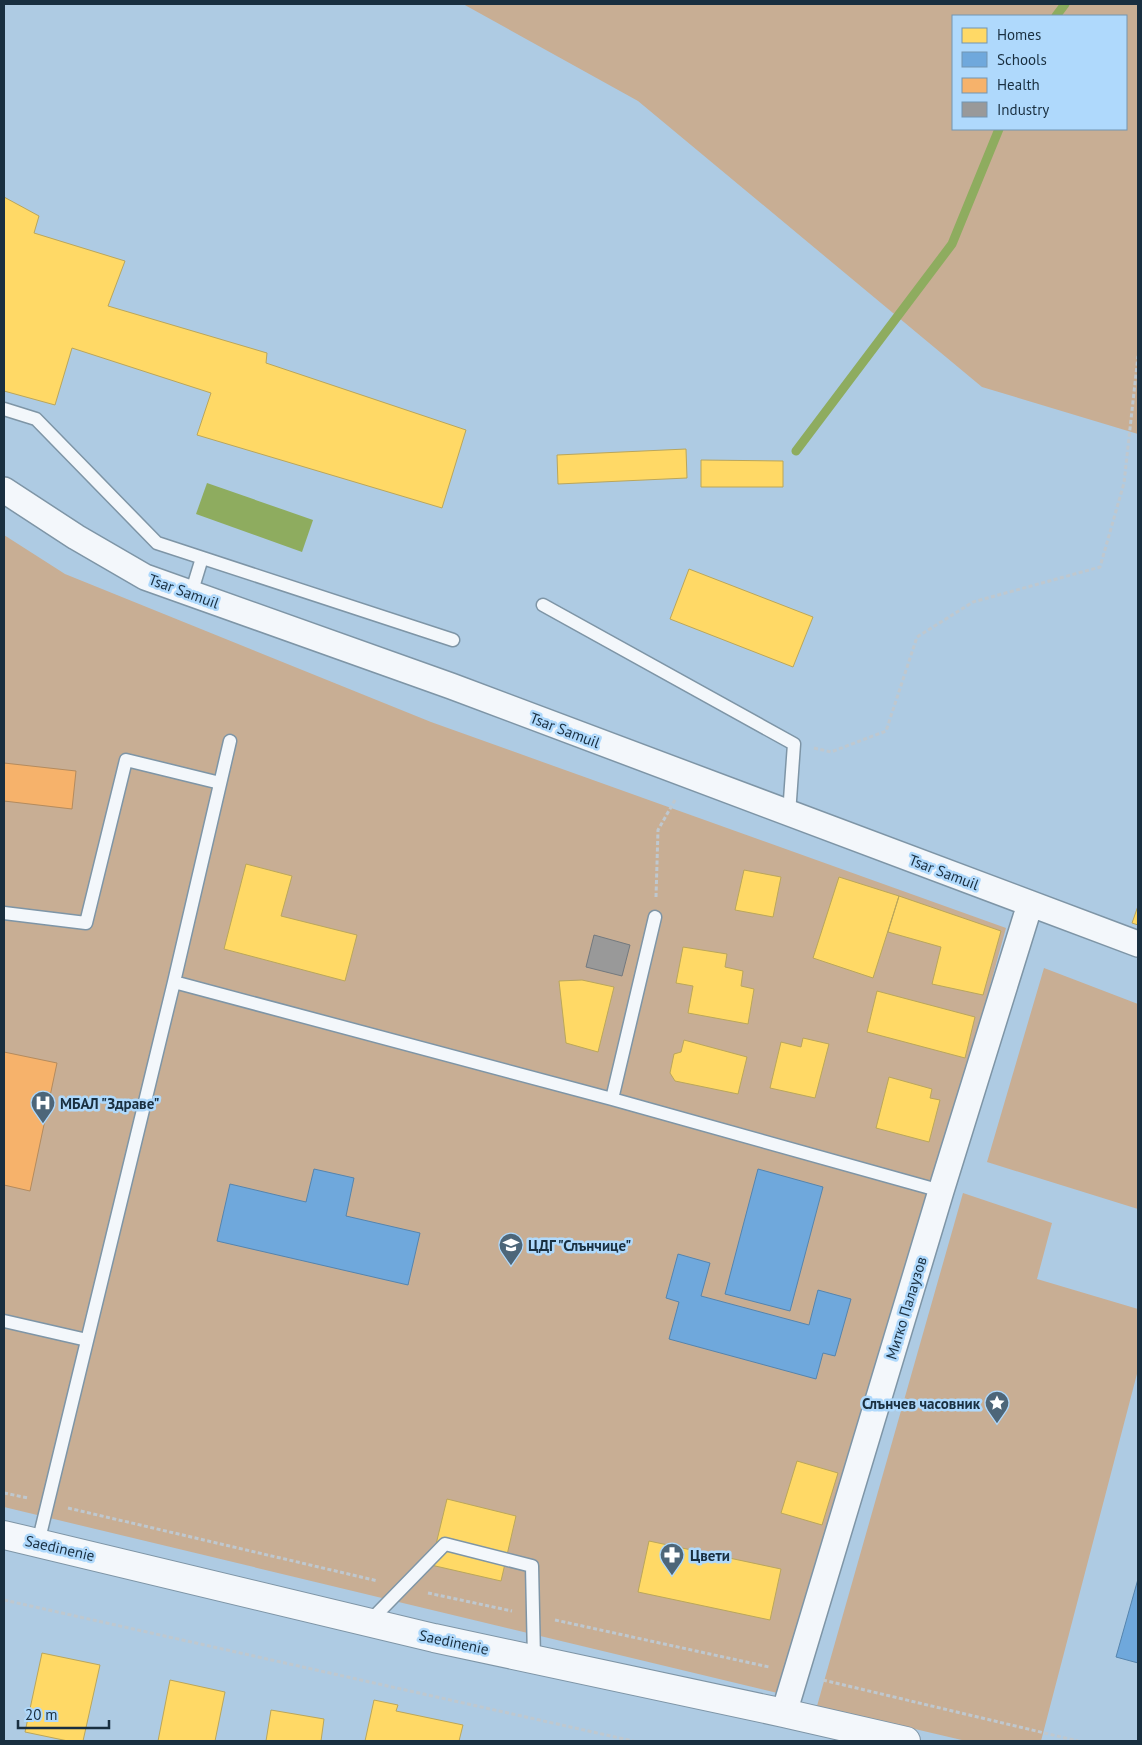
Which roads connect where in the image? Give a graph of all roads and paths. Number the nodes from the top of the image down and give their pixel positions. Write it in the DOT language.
graph roads {
  1 [pos="1138,356"];
  2 [pos="4,409"];
  3 [pos="4,490"];
  4 [pos="202,558"];
  5 [pos="191,594"];
  6 [pos="543,605"];
  7 [pos="454,640"];
  8 [pos="230,741"];
  9 [pos="794,744"];
  10 [pos="688,776"];
  11 [pos="220,783"];
  12 [pos="789,814"];
  13 [pos="1030,904"];
  14 [pos="4,913"];
  15 [pos="655,917"];
  16 [pos="1138,944"];
  17 [pos="174,982"];
  18 [pos="612,1099"];
  19 [pos="941,1191"];
  20 [pos="4,1321"];
  21 [pos="87,1340"];
  22 [pos="4,1535"];
  23 [pos="38,1543"];
  24 [pos="4,1600"];
  25 [pos="369,1622"];
  26 [pos="534,1659"];
  27 [pos="784,1713"];
  28 [pos="633,1741"];
  29 [pos="906,1741"];
  1 -- 9 [label="path"];
  2 -- 4 [label="lane"];
  3 -- 5 [label="street, Tsar Samuil"];
  4 -- 5 [label="lane"];
  4 -- 7 [label="lane"];
  5 -- 10 [label="street, Tsar Samuil"];
  6 -- 9 [label="lane"];
  8 -- 11 [label="lane"];
  9 -- 12 [label="lane"];
  10 -- 12 [label="street, Tsar Samuil"];
  10 -- 15 [label="path"];
  11 -- 14 [label="lane"];
  11 -- 17 [label="lane"];
  12 -- 13 [label="street, Tsar Samuil"];
  13 -- 16 [label="street, Tsar Samuil"];
  13 -- 19 [label="street, Митко Палаузов"];
  15 -- 18 [label="lane"];
  17 -- 18 [label="lane"];
  17 -- 21 [label="lane"];
  18 -- 19 [label="lane"];
  19 -- 27 [label="street, Митко Палаузов"];
  20 -- 21 [label="lane"];
  21 -- 23 [label="lane"];
  22 -- 23 [label="street, Saedinenie"];
  23 -- 25 [label="street, Saedinenie"];
  24 -- 28 [label="path"];
  25 -- 26 [label="street, Saedinenie"];
  25 -- 26 [label="lane"];
  26 -- 27 [label="street, Saedinenie"];
  27 -- 29 [label="street, Saedinenie"];
}
